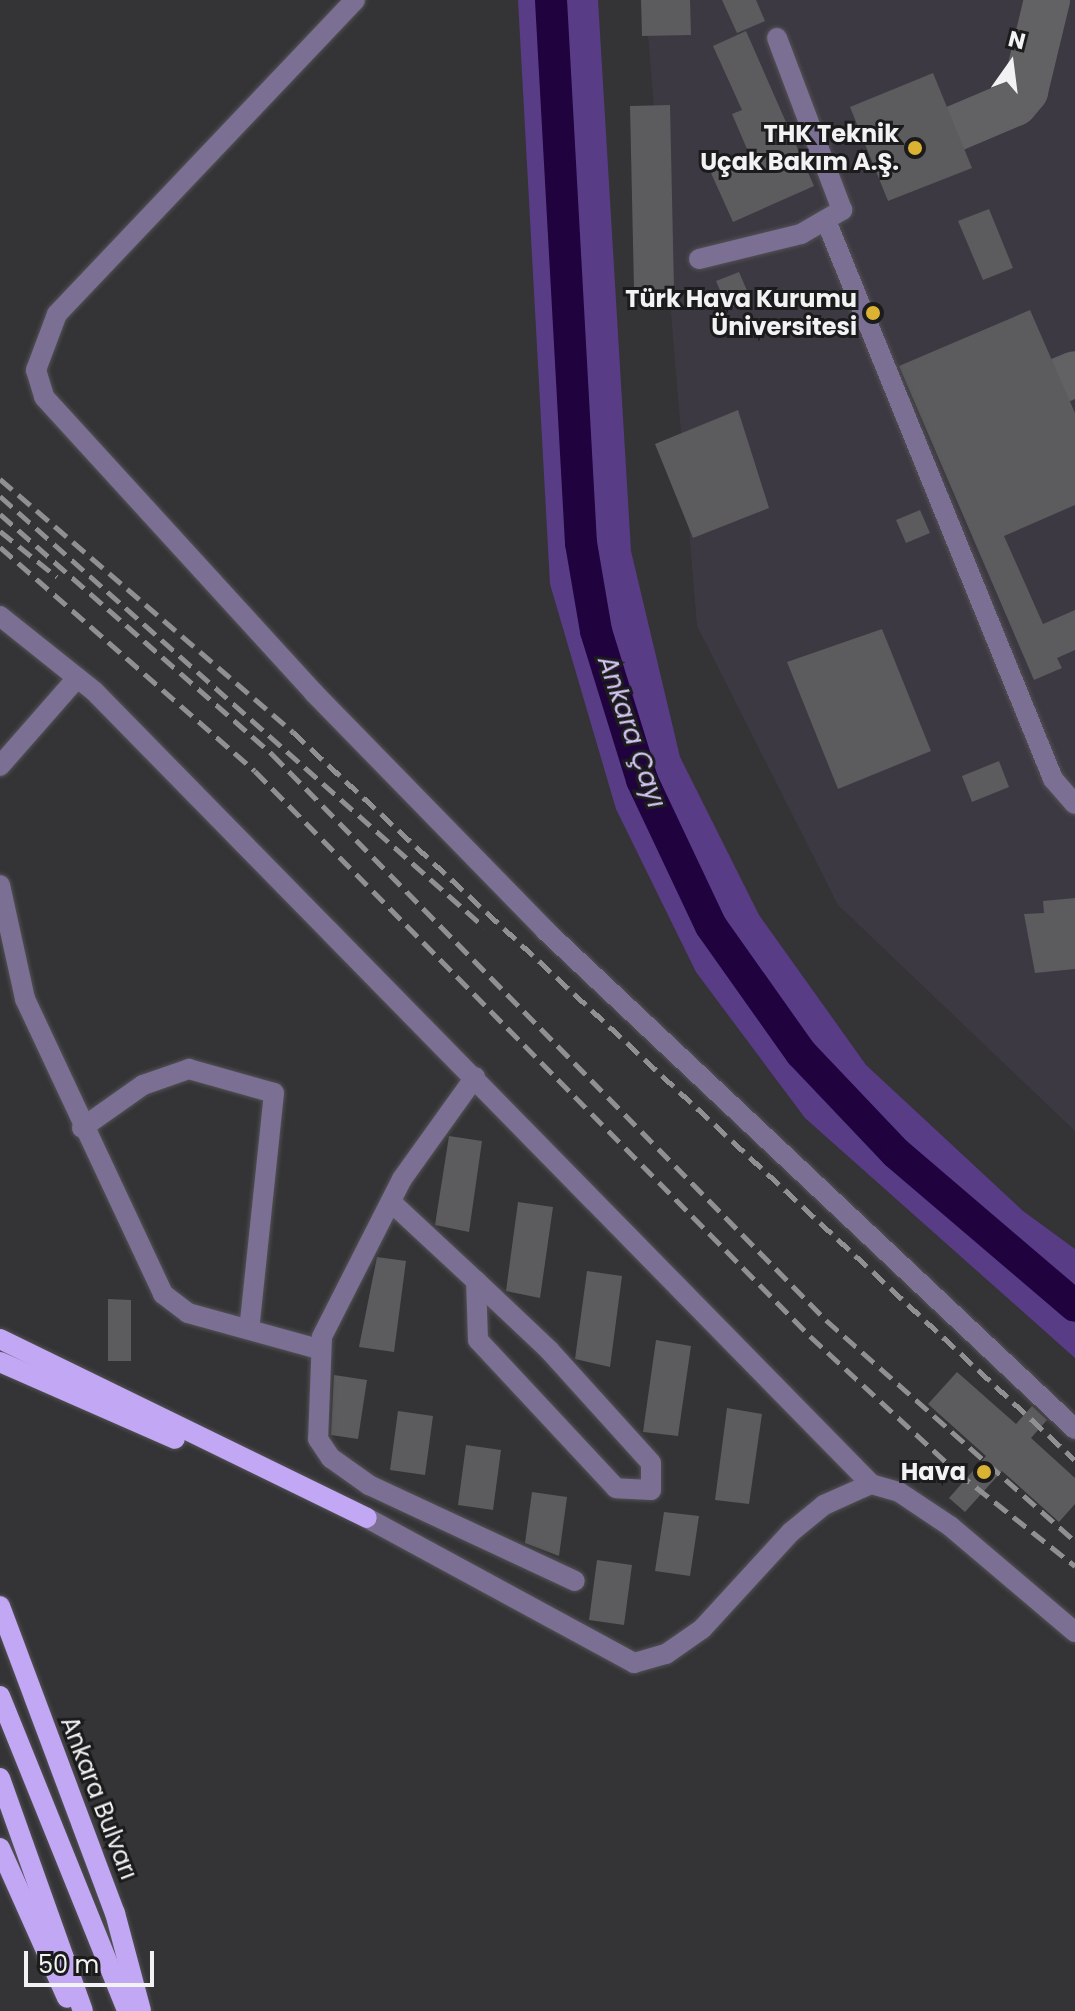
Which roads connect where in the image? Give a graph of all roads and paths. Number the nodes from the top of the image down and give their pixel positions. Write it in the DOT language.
graph roads {
  1 [pos="355,0"];
  2 [pos="777,38"];
  3 [pos="827,223"];
  4 [pos="699,259"];
  5 [pos="0,616"];
  6 [pos="77,678"];
  7 [pos="0,766"];
  8 [pos="1075,804"];
  9 [pos="0,885"];
  10 [pos="475,1077"];
  11 [pos="82,1128"];
  12 [pos="391,1202"];
  13 [pos="476,1281"];
  14 [pos="249,1329"];
  15 [pos="0,1336"];
  16 [pos="319,1349"];
  17 [pos="0,1362"];
  18 [pos="1075,1429"];
  19 [pos="871,1484"];
  20 [pos="367,1518"];
  21 [pos="575,1581"];
  22 [pos="0,1606"];
  23 [pos="1075,1632"];
  24 [pos="0,1696"];
  25 [pos="0,1778"];
  26 [pos="0,1848"];
  27 [pos="74,2011"];
  28 [pos="83,2011"];
  29 [pos="127,2011"];
  30 [pos="141,2011"];
  1 -- 18 [label="street"];
  2 -- 3 [label="street"];
  3 -- 4 [label="street"];
  3 -- 8 [label="street"];
  5 -- 6 [label="street"];
  6 -- 7 [label="street"];
  6 -- 10 [label="street"];
  9 -- 11 [label="street"];
  10 -- 12 [label="street"];
  10 -- 19 [label="street"];
  11 -- 14 [label="street"];
  11 -- 14 [label="street"];
  12 -- 13 [label="street"];
  12 -- 16 [label="street"];
  13 -- 13 [label="street"];
  14 -- 16 [label="street"];
  15 -- 20 [label="main road"];
  16 -- 21 [label="street"];
  17 -- 20 [label="main road"];
  19 -- 20 [label="street"];
  19 -- 23 [label="street"];
  22 -- 30 [label="main road, Ankara Bulvarı"];
  24 -- 29 [label="main road"];
  25 -- 28 [label="main road"];
  26 -- 27 [label="main road"];
}
